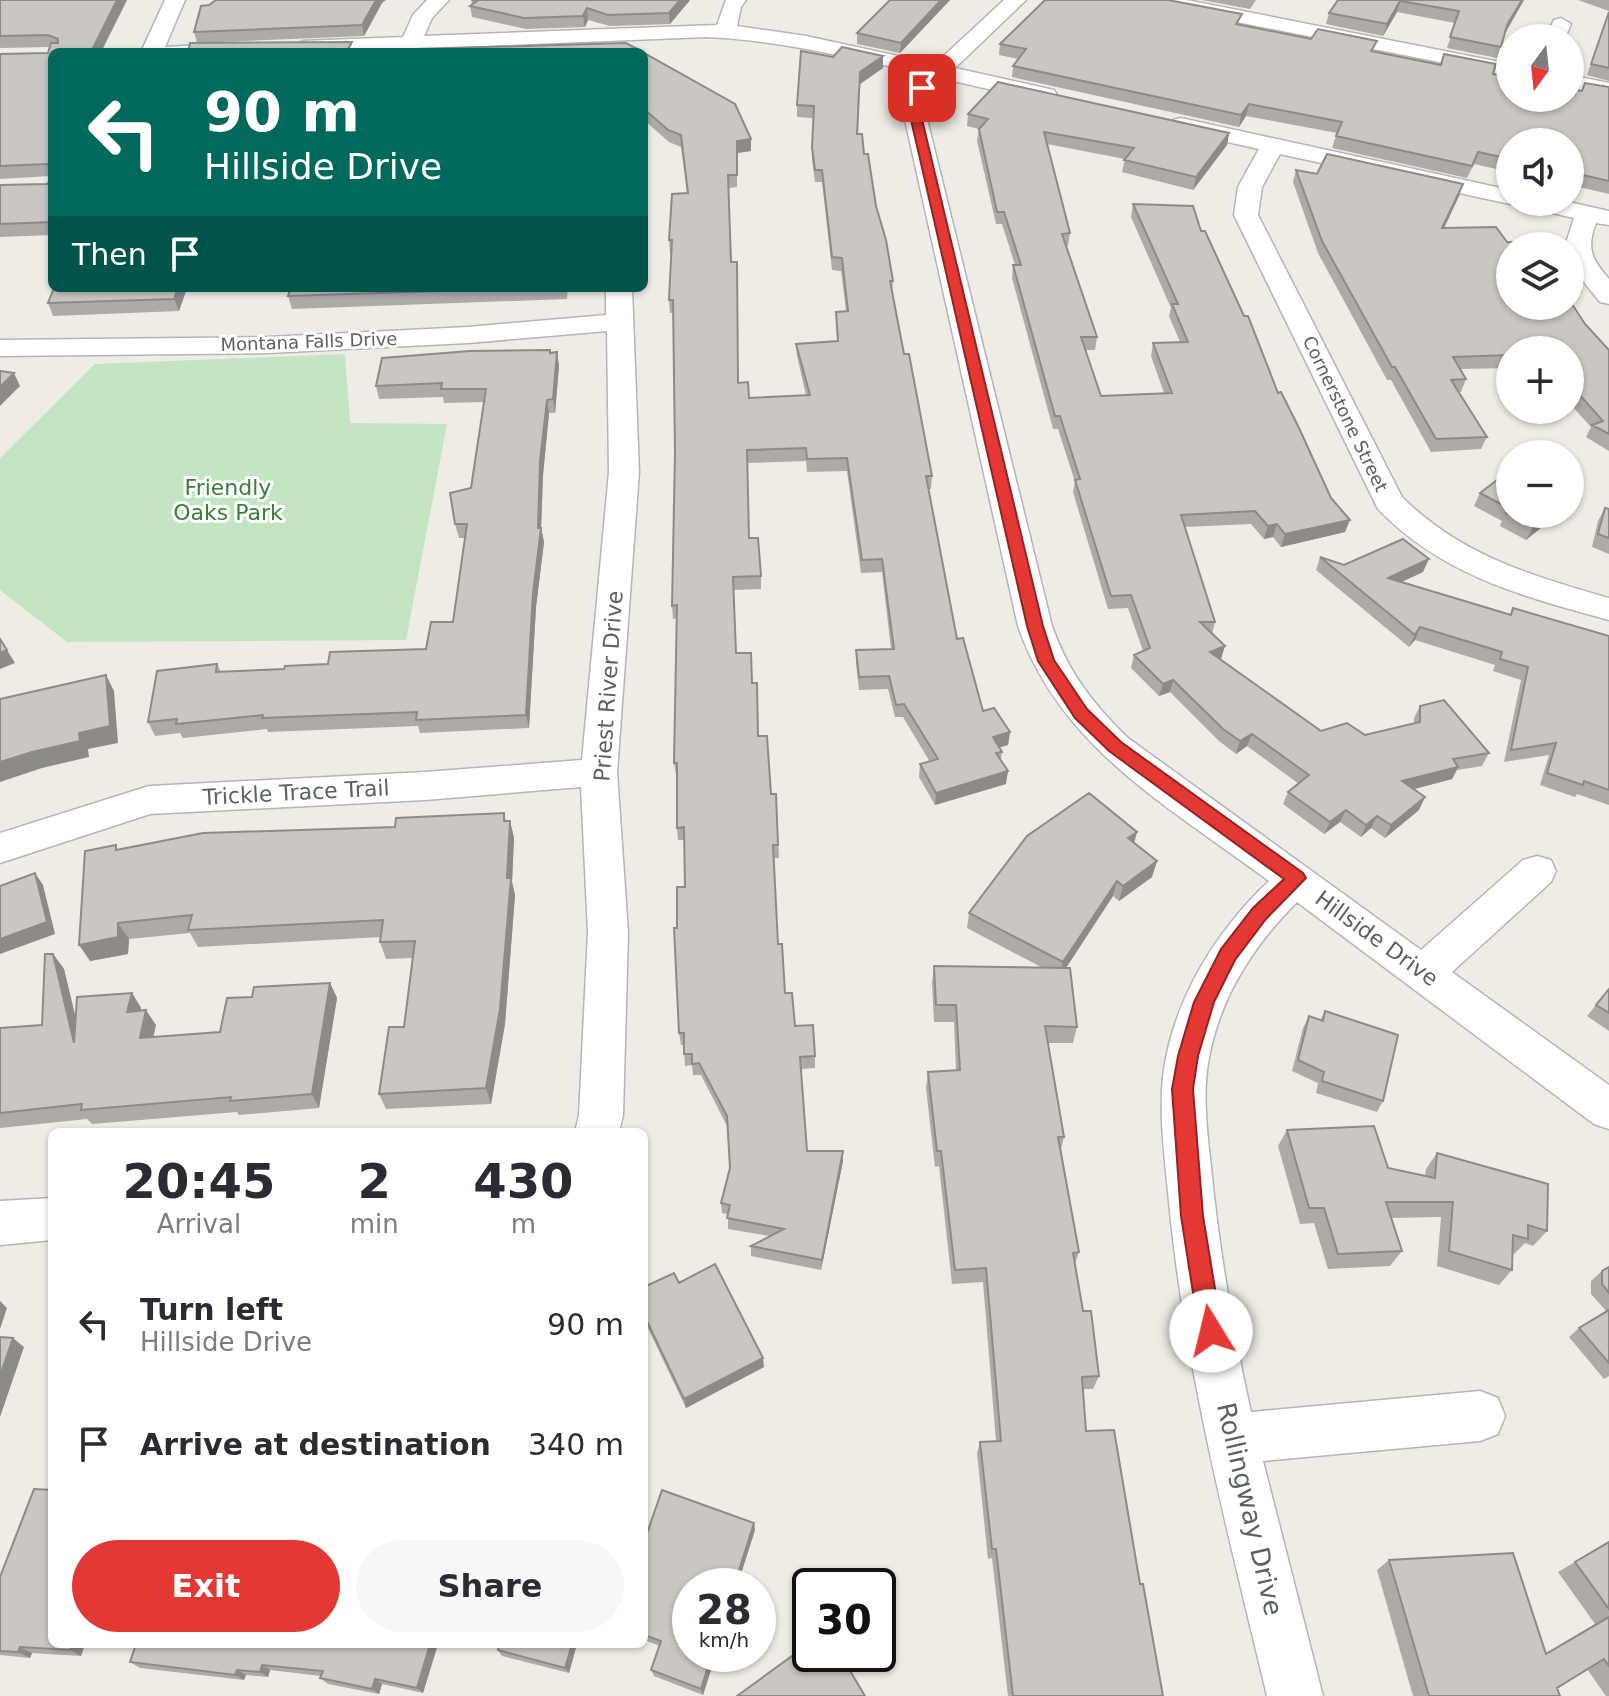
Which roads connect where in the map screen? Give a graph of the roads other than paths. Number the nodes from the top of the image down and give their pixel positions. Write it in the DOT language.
graph roads {
  1 [pos="175,0"];
  2 [pos="439,0"];
  3 [pos="736,0"];
  4 [pos="1016,0"];
  5 [pos="1156,0"];
  6 [pos="726,31"];
  7 [pos="411,42"];
  8 [pos="154,48"];
  9 [pos="268,48"];
  10 [pos="1496,67"];
  11 [pos="940,72"];
  12 [pos="1584,85"];
  13 [pos="1609,90"];
  14 [pos="1061,98"];
  15 [pos="1152,119"];
  16 [pos="1273,146"];
  17 [pos="1496,194"];
  18 [pos="1598,216"];
  19 [pos="1609,296"];
  20 [pos="619,305"];
  21 [pos="0,348"];
  22 [pos="1609,609"];
  23 [pos="599,772"];
  24 [pos="0,848"];
  25 [pos="1537,871"];
  26 [pos="1296,878"];
  27 [pos="1424,972"];
  28 [pos="1609,1110"];
  29 [pos="598,1128"];
  30 [pos="48,1219"];
  31 [pos="0,1223"];
  32 [pos="1480,1416"];
  33 [pos="1232,1439"];
  34 [pos="1295,1696"];
  1 -- 8 [label="street"];
  2 -- 7 [label="street"];
  3 -- 6 [label="street"];
  4 -- 11 [label="street, Hillside Drive"];
  5 -- 10 [label="street"];
  6 -- 7 [label="street"];
  6 -- 11 [label="street"];
  7 -- 9 [label="street"];
  11 -- 14 [label="street"];
  11 -- 26 [label="street, Hillside Drive"];
  12 -- 13 [label="street"];
  15 -- 16 [label="street"];
  16 -- 17 [label="street"];
  16 -- 22 [label="street, Cornerstone Street"];
  18 -- 19 [label="street"];
  20 -- 21 [label="street, Montana Falls Drive"];
  20 -- 23 [label="street, Priest River Drive"];
  23 -- 24 [label="street, Trickle Trace Trail"];
  23 -- 29 [label="street, Priest River Drive"];
  25 -- 27 [label="street"];
  26 -- 27 [label="street, Hillside Drive"];
  26 -- 33 [label="street, Rollingway Drive"];
  27 -- 28 [label="street, Hillside Drive"];
  30 -- 31 [label="street"];
  32 -- 33 [label="street"];
  33 -- 34 [label="street, Rollingway Drive"];
}
